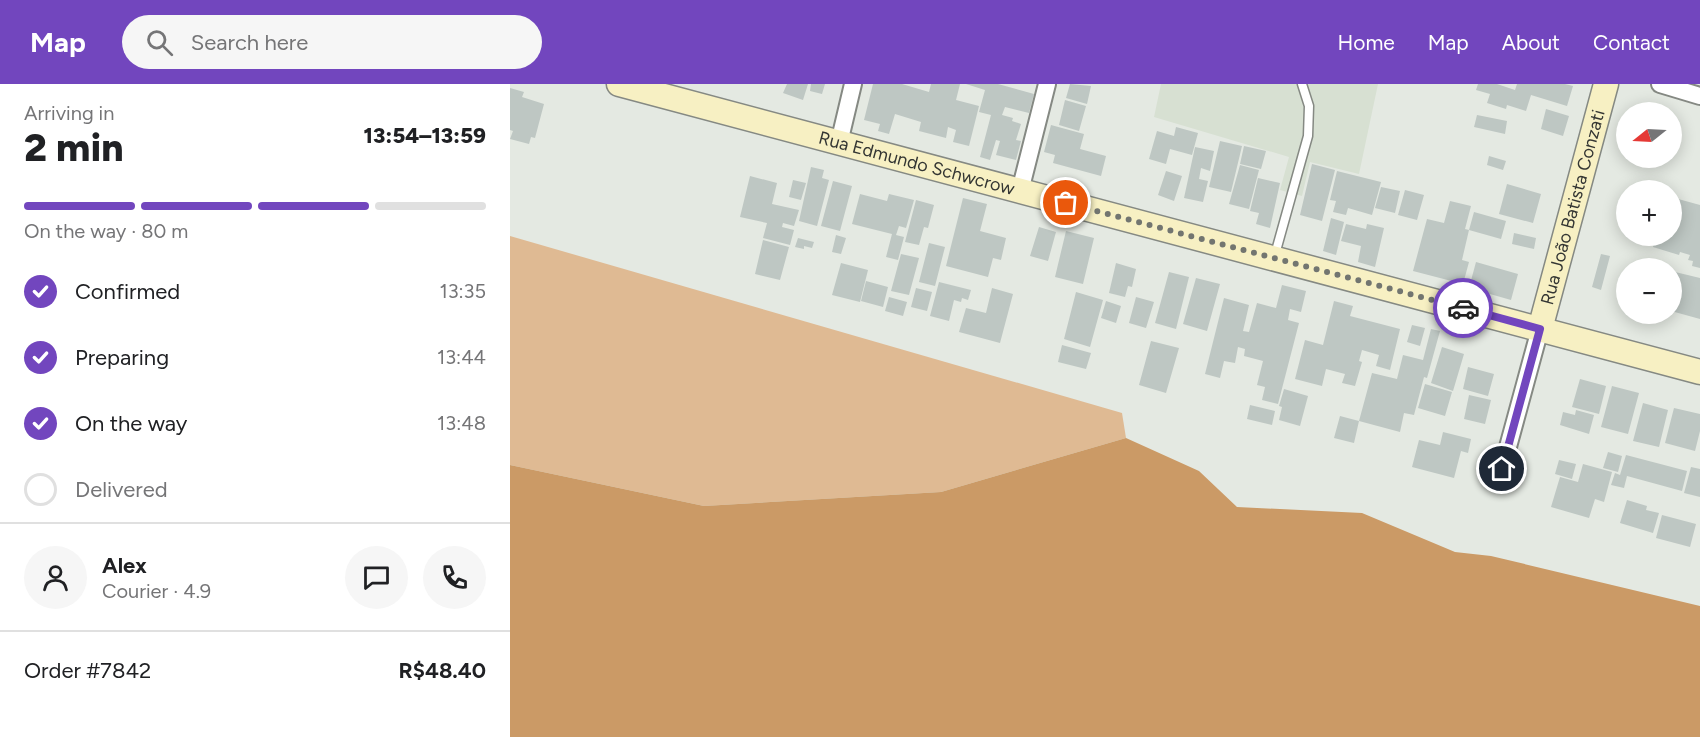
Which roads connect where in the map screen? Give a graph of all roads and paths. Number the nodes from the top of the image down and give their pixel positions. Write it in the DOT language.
graph roads {
  1 [pos="619,84"];
  2 [pos="853,84"];
  3 [pos="1047,84"];
  4 [pos="1302,84"];
  5 [pos="1606,84"];
  6 [pos="1660,84"];
  7 [pos="1700,96"];
  8 [pos="839,143"];
  9 [pos="1020,191"];
  10 [pos="1274,258"];
  11 [pos="1540,329"];
  12 [pos="1700,372"];
  13 [pos="1502,469"];
  1 -- 8 [label="street, Rua Edmundo Schwcrow"];
  2 -- 8 [label="street"];
  3 -- 9 [label="street"];
  4 -- 10 [label="lane"];
  5 -- 11 [label="street, Rua João Batista Conzati"];
  6 -- 7 [label="street"];
  8 -- 9 [label="street, Rua Edmundo Schwcrow"];
  9 -- 10 [label="street, Rua Edmundo Schwcrow"];
  10 -- 11 [label="street, Rua Edmundo Schwcrow"];
  11 -- 12 [label="street, Rua Edmundo Schwcrow"];
  11 -- 13 [label="street, Rua João Batista Conzati"];
}
